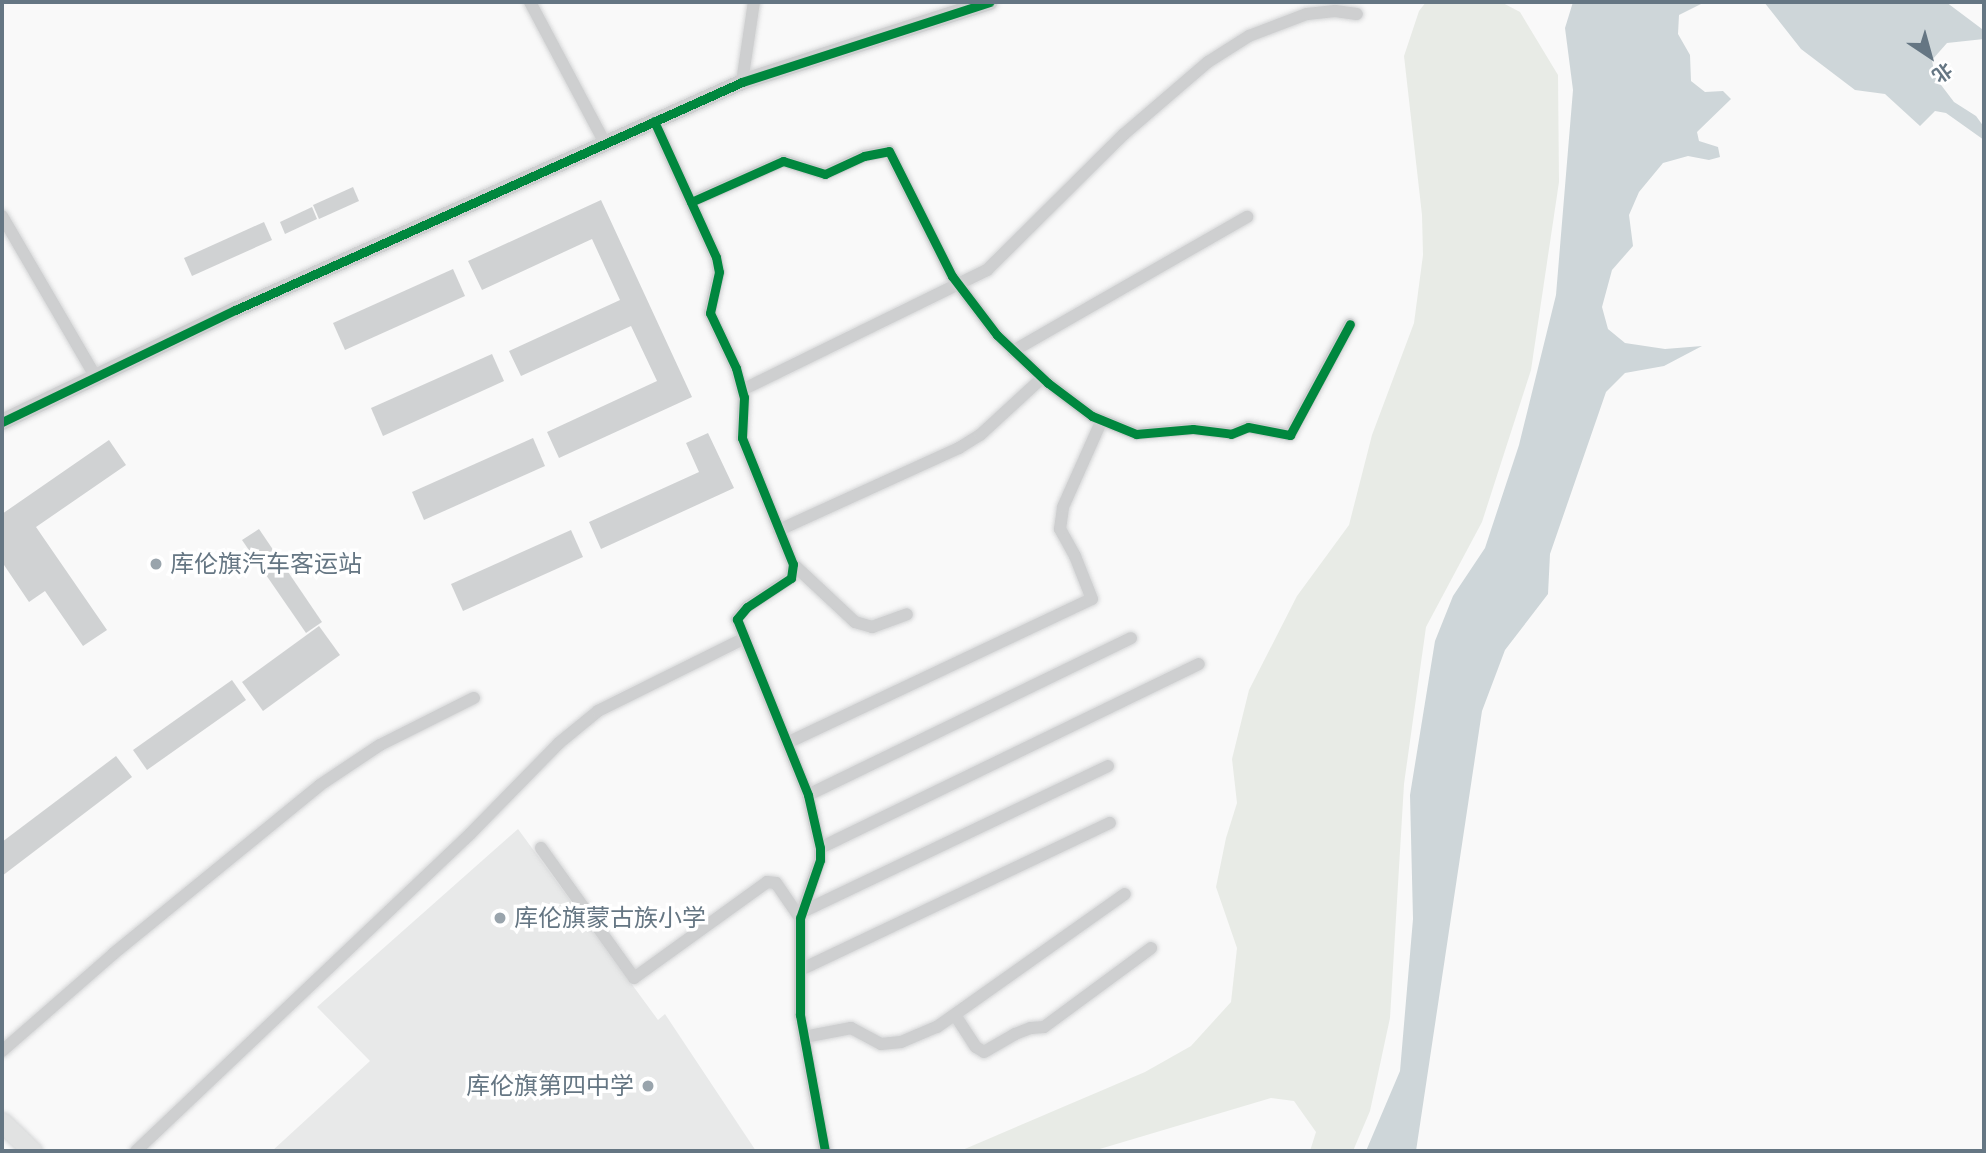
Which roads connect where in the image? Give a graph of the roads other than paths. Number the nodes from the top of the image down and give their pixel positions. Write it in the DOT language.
graph roads {
  1 [pos="530,2"];
  2 [pos="754,2"];
  3 [pos="989,2"];
  4 [pos="1357,15"];
  5 [pos="742,82"];
  6 [pos="654,121"];
  7 [pos="605,143"];
  8 [pos="691,202"];
  9 [pos="2,216"];
  10 [pos="1247,216"];
  11 [pos="959,284"];
  12 [pos="1350,324"];
  13 [pos="1013,351"];
  14 [pos="95,376"];
  15 [pos="1042,378"];
  16 [pos="743,390"];
  17 [pos="3,418"];
  18 [pos="1102,420"];
  19 [pos="779,530"];
  20 [pos="793,564"];
  21 [pos="907,614"];
  22 [pos="745,638"];
  23 [pos="1130,638"];
  24 [pos="1199,664"];
  25 [pos="474,698"];
  26 [pos="787,743"];
  27 [pos="1108,766"];
  28 [pos="808,795"];
  29 [pos="1110,823"];
  30 [pos="541,848"];
  31 [pos="820,848"];
  32 [pos="1125,894"];
  33 [pos="801,915"];
  34 [pos="1151,948"];
  35 [pos="800,970"];
  36 [pos="955,1015"];
  37 [pos="804,1037"];
  38 [pos="2,1051"];
  39 [pos="2,1122"];
  40 [pos="32,1151"];
  41 [pos="136,1151"];
  42 [pos="825,1151"];
  1 -- 7 [label="street"];
  2 -- 5 [label="street"];
  3 -- 5 [label="street"];
  4 -- 11 [label="street"];
  5 -- 6 [label="street"];
  6 -- 7 [label="street"];
  6 -- 8 [label="street"];
  7 -- 14 [label="street"];
  8 -- 11 [label="street"];
  8 -- 16 [label="street"];
  9 -- 14 [label="street"];
  10 -- 13 [label="street"];
  11 -- 13 [label="street"];
  11 -- 16 [label="street"];
  12 -- 18 [label="street"];
  13 -- 15 [label="street"];
  14 -- 17 [label="street"];
  15 -- 18 [label="street"];
  15 -- 19 [label="street"];
  16 -- 19 [label="street"];
  18 -- 26 [label="street"];
  19 -- 20 [label="street"];
  20 -- 21 [label="street"];
  20 -- 22 [label="street"];
  22 -- 26 [label="street"];
  22 -- 41 [label="street"];
  23 -- 28 [label="street"];
  24 -- 31 [label="street"];
  25 -- 38 [label="street"];
  26 -- 28 [label="street"];
  27 -- 33 [label="street"];
  28 -- 31 [label="street"];
  29 -- 35 [label="street"];
  30 -- 33 [label="street"];
  31 -- 33 [label="street"];
  32 -- 36 [label="street"];
  33 -- 35 [label="street"];
  34 -- 36 [label="street"];
  35 -- 37 [label="street"];
  36 -- 37 [label="street"];
  37 -- 42 [label="street"];
  39 -- 40 [label="main road"];
}
